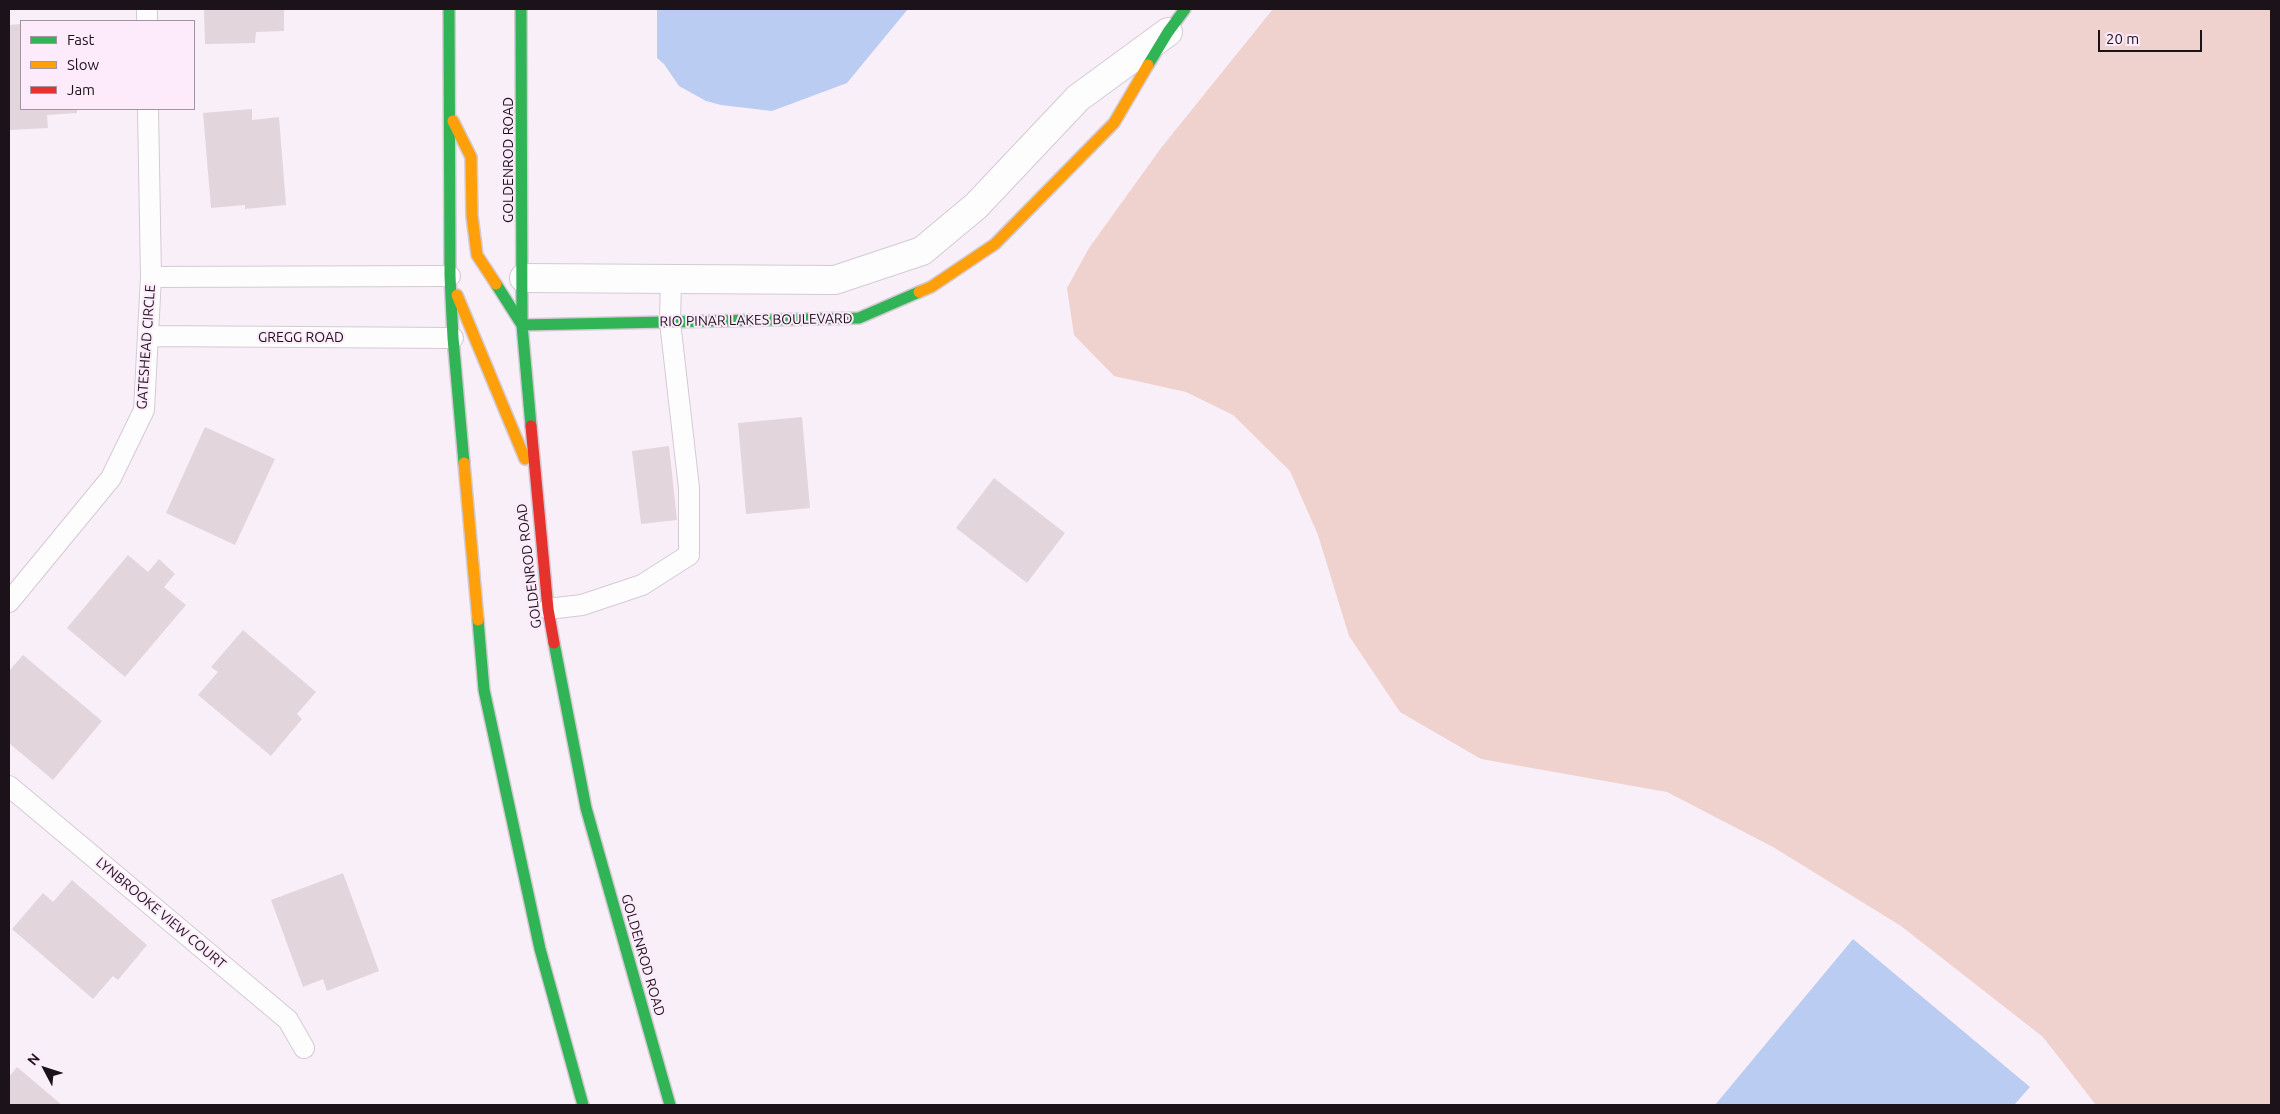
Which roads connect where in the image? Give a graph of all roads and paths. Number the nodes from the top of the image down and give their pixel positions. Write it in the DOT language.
graph roads {
  1 [pos="449,9"];
  2 [pos="521,9"];
  3 [pos="1185,9"];
  4 [pos="1168,32"];
  5 [pos="148,110"];
  6 [pos="450,116"];
  7 [pos="450,276"];
  8 [pos="151,277"];
  9 [pos="524,278"];
  10 [pos="670,279"];
  11 [pos="670,322"];
  12 [pos="522,325"];
  13 [pos="149,336"];
  14 [pos="453,338"];
  15 [pos="535,484"];
  16 [pos="9,602"];
  17 [pos="548,609"];
  18 [pos="9,786"];
  19 [pos="304,1048"];
  20 [pos="583,1105"];
  21 [pos="670,1105"];
  1 -- 6 [label="main road"];
  2 -- 9 [label="main road, GOLDENROD ROAD"];
  3 -- 4 [label="main road, RIO PINAR LAKES BOULEVARD"];
  4 -- 10 [label="street, RIO PINAR LAKES BOULEVARD"];
  4 -- 11 [label="main road, RIO PINAR LAKES BOULEVARD"];
  5 -- 8 [label="lane, GATESHEAD CIRCLE"];
  6 -- 7 [label="main road"];
  6 -- 12 [label="main road"];
  7 -- 8 [label="lane"];
  7 -- 14 [label="main road"];
  7 -- 15 [label="main road"];
  8 -- 13 [label="lane, GATESHEAD CIRCLE"];
  9 -- 10 [label="street, RIO PINAR LAKES BOULEVARD"];
  9 -- 12 [label="main road, GOLDENROD ROAD"];
  10 -- 11 [label="lane"];
  11 -- 12 [label="main road, RIO PINAR LAKES BOULEVARD"];
  11 -- 17 [label="lane"];
  12 -- 15 [label="main road, GOLDENROD ROAD"];
  13 -- 14 [label="lane, GREGG ROAD"];
  13 -- 16 [label="lane, GATESHEAD CIRCLE"];
  14 -- 20 [label="main road"];
  15 -- 17 [label="main road, GOLDENROD ROAD"];
  17 -- 21 [label="main road, GOLDENROD ROAD"];
  18 -- 19 [label="lane, LYNBROOKE VIEW COURT"];
}
